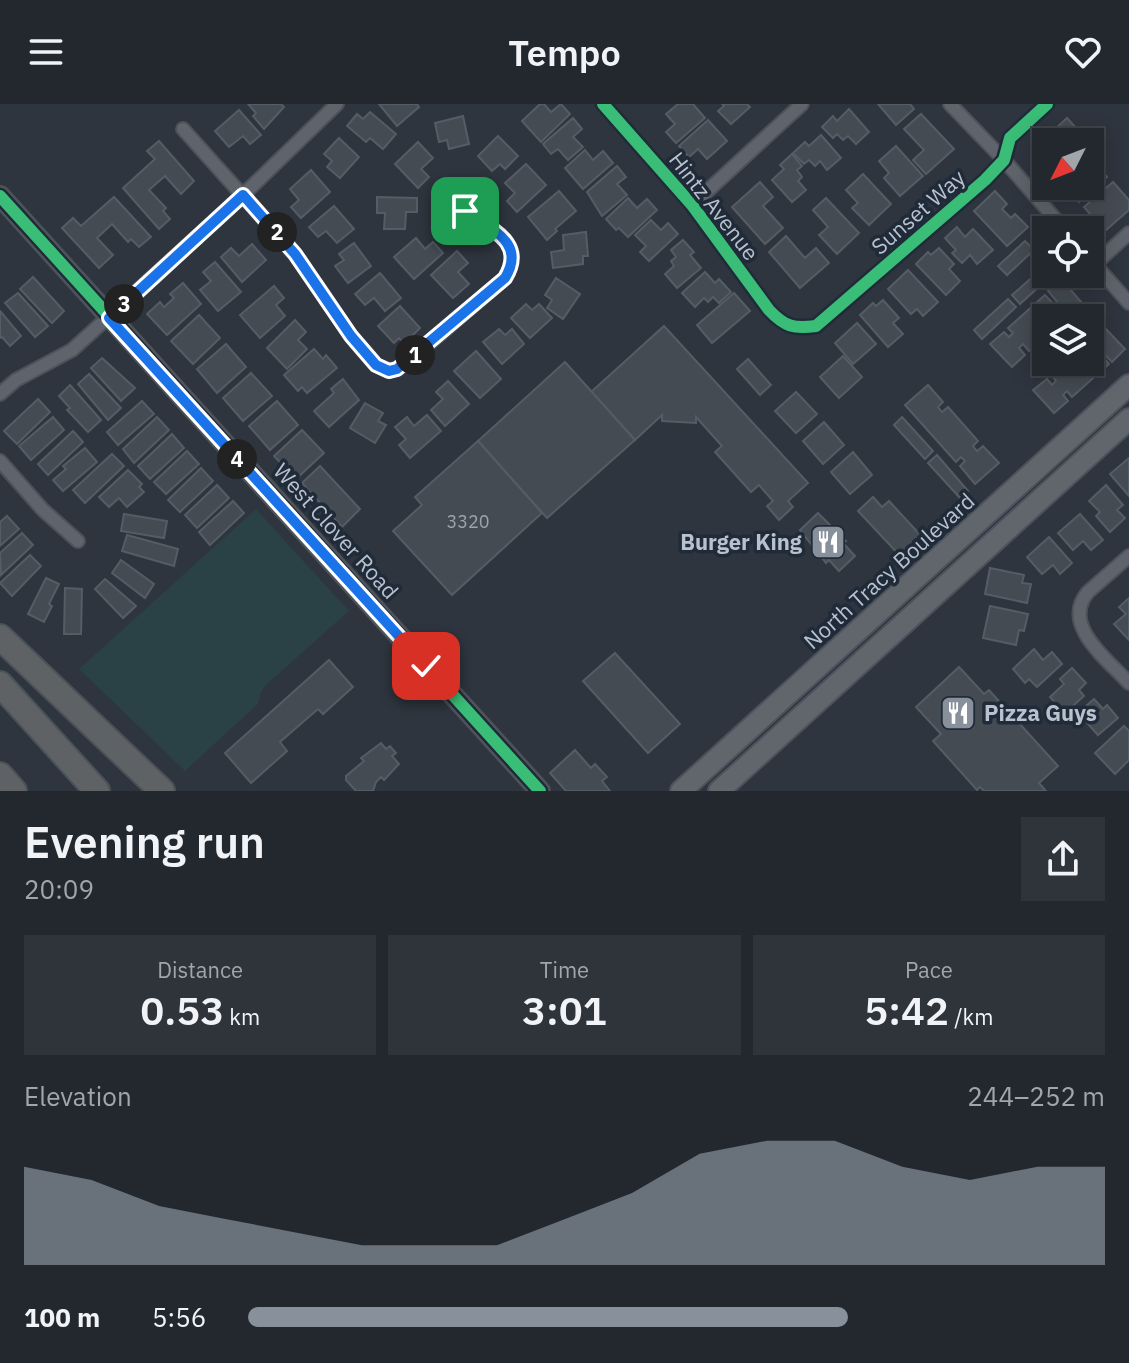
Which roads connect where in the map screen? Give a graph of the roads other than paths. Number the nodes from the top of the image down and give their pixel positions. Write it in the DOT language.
graph roads {
  1 [pos="337,104"];
  2 [pos="603,104"];
  3 [pos="802,104"];
  4 [pos="950,104"];
  5 [pos="1047,104"];
  6 [pos="183,129"];
  7 [pos="1004,160"];
  8 [pos="243,195"];
  9 [pos="0,196"];
  10 [pos="692,205"];
  11 [pos="465,211"];
  12 [pos="1053,216"];
  13 [pos="1129,233"];
  14 [pos="1104,253"];
  15 [pos="1104,275"];
  16 [pos="1129,303"];
  17 [pos="109,318"];
  18 [pos="795,329"];
  19 [pos="1129,385"];
  20 [pos="0,394"];
  21 [pos="1129,419"];
  22 [pos="0,461"];
  23 [pos="78,541"];
  24 [pos="1129,556"];
  25 [pos="0,637"];
  26 [pos="1129,683"];
  27 [pos="0,684"];
  28 [pos="0,775"];
  29 [pos="14,791"];
  30 [pos="97,791"];
  31 [pos="162,791"];
  32 [pos="540,791"];
  33 [pos="681,791"];
  34 [pos="719,791"];
  1 -- 8 [label="street"];
  2 -- 10 [label="street, Hintz Avenue"];
  3 -- 10 [label="street"];
  4 -- 7 [label="street"];
  5 -- 7 [label="street, Sunset Way"];
  6 -- 8 [label="street"];
  7 -- 12 [label="street"];
  7 -- 18 [label="street, Sunset Way"];
  8 -- 11 [label="street"];
  8 -- 17 [label="street"];
  9 -- 17 [label="street, West Clover Road"];
  10 -- 18 [label="street, Hintz Avenue"];
  13 -- 14 [label="street"];
  15 -- 16 [label="street"];
  17 -- 20 [label="street"];
  17 -- 32 [label="street, West Clover Road"];
  19 -- 33 [label="main road, North Tracy Boulevard"];
  21 -- 34 [label="main road"];
  22 -- 23 [label="street"];
  24 -- 26 [label="street"];
  25 -- 31 [label="highway"];
  27 -- 30 [label="highway"];
  28 -- 29 [label="highway"];
}
